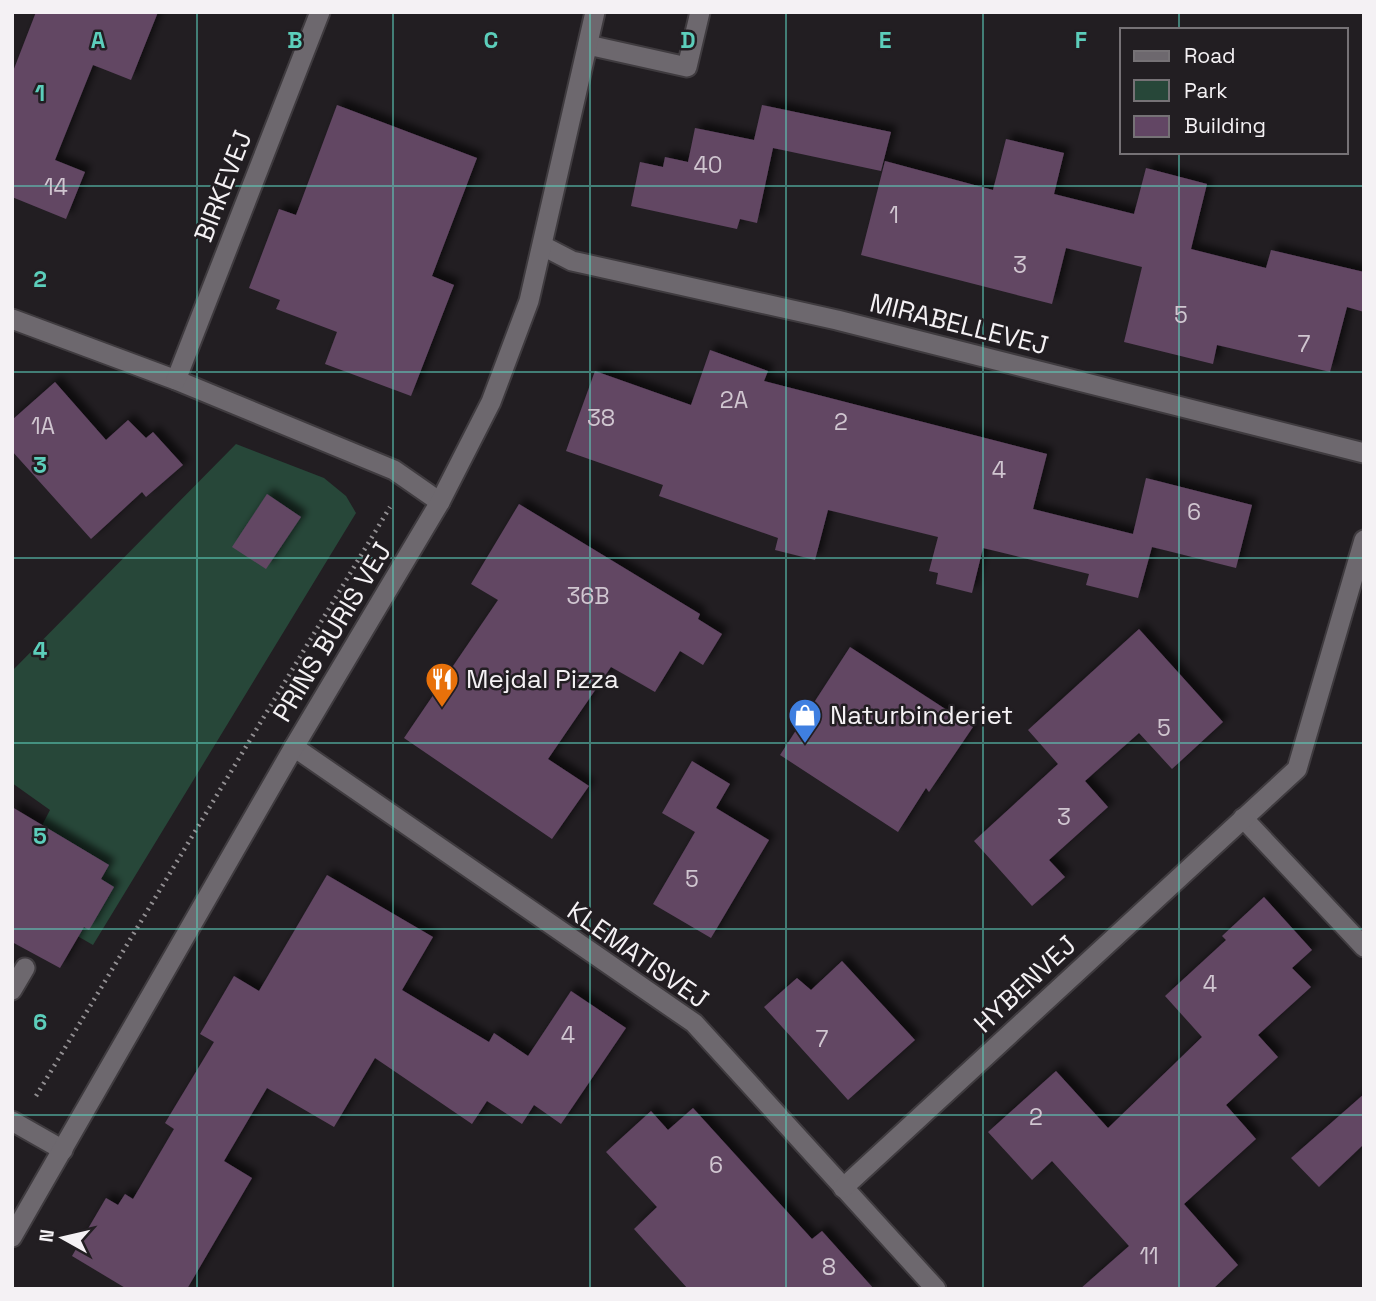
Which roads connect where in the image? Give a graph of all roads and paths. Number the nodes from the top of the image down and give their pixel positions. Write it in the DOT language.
graph roads {
  1 [pos="320,12"];
  2 [pos="595,12"];
  3 [pos="700,12"];
  4 [pos="588,45"];
  5 [pos="543,246"];
  6 [pos="15,326"];
  7 [pos="176,380"];
  8 [pos="1364,453"];
  9 [pos="408,478"];
  10 [pos="440,502"];
  11 [pos="1364,540"];
  12 [pos="294,747"];
  13 [pos="1243,818"];
  14 [pos="1364,947"];
  15 [pos="25,968"];
  16 [pos="12,990"];
  17 [pos="15,1123"];
  18 [pos="63,1150"];
  19 [pos="843,1188"];
  20 [pos="12,1237"];
  21 [pos="936,1289"];
  1 -- 7 [label="street, BIRKEVEJ"];
  2 -- 4 [label="street, PRINS BURIS VEJ"];
  3 -- 4 [label="street"];
  4 -- 5 [label="street, PRINS BURIS VEJ"];
  5 -- 8 [label="street, MIRABELLEVEJ"];
  5 -- 10 [label="street, PRINS BURIS VEJ"];
  6 -- 7 [label="street"];
  7 -- 9 [label="street"];
  9 -- 10 [label="street"];
  9 -- 17 [label="path"];
  10 -- 12 [label="street, PRINS BURIS VEJ"];
  11 -- 13 [label="street, HYBENVEJ"];
  12 -- 18 [label="street, PRINS BURIS VEJ"];
  12 -- 19 [label="street, KLEMATISVEJ"];
  13 -- 14 [label="street"];
  13 -- 19 [label="street, HYBENVEJ"];
  15 -- 16 [label="street"];
  17 -- 18 [label="street"];
  18 -- 20 [label="street, PRINS BURIS VEJ"];
  19 -- 21 [label="street, KLEMATISVEJ"];
}
